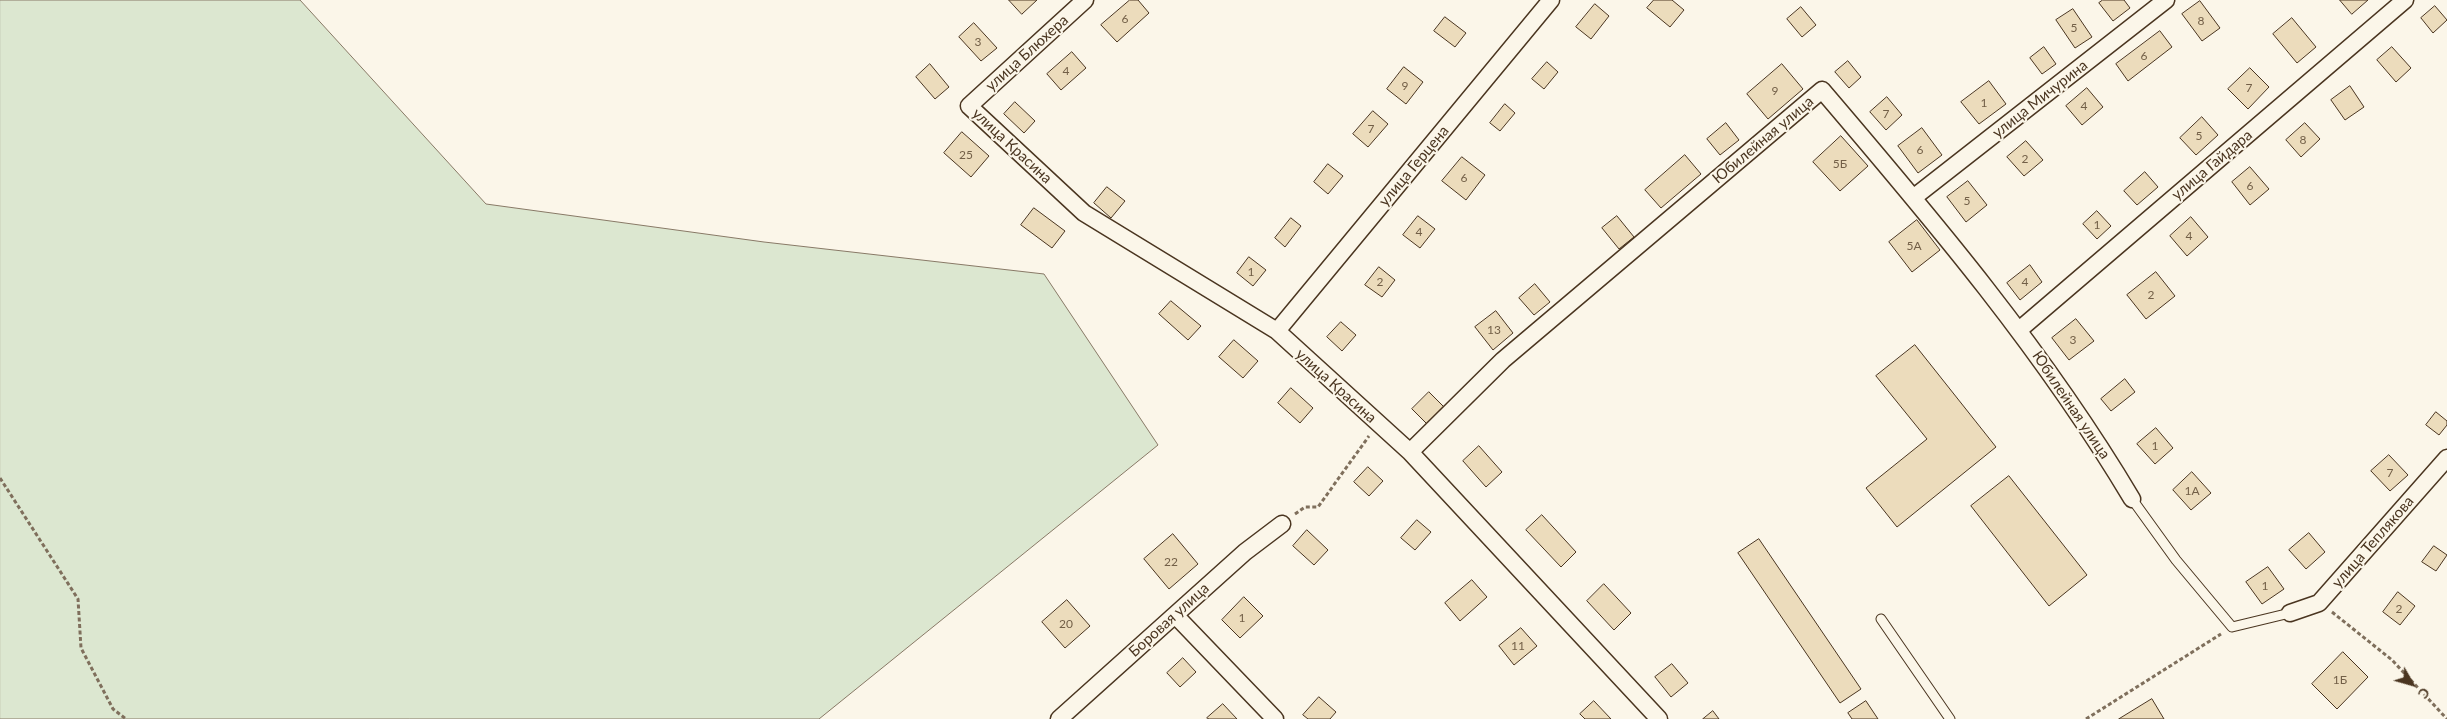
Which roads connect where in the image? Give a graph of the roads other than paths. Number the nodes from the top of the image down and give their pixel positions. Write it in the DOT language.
graph roads {
  1 [pos="1085,0"];
  2 [pos="1551,0"];
  3 [pos="2166,0"];
  4 [pos="2405,0"];
  5 [pos="968,106"];
  6 [pos="1913,198"];
  7 [pos="2019,330"];
  8 [pos="1277,331"];
  9 [pos="1410,452"];
  10 [pos="2447,458"];
  11 [pos="2132,499"];
  12 [pos="1282,524"];
  13 [pos="2290,613"];
  14 [pos="1175,615"];
  15 [pos="1881,619"];
  16 [pos="1058,719"];
  17 [pos="1275,719"];
  18 [pos="1659,719"];
  19 [pos="1950,719"];
  1 -- 5 [label="street, улица Блюхера"];
  2 -- 8 [label="street, улица Герцена"];
  3 -- 6 [label="street, улица Мичурина"];
  4 -- 7 [label="street, улица Гайдара"];
  5 -- 8 [label="street, улица Красина"];
  6 -- 7 [label="street, Юбилейная улица"];
  6 -- 9 [label="street, Юбилейная улица"];
  7 -- 11 [label="street, Юбилейная улица"];
  8 -- 9 [label="street, улица Красина"];
  9 -- 18 [label="street, улица Красина"];
  10 -- 13 [label="street, улица Теплякова"];
  11 -- 13 [label="lane"];
  12 -- 14 [label="street, Боровая улица"];
  14 -- 16 [label="street, Боровая улица"];
  14 -- 17 [label="street"];
  15 -- 19 [label="lane"];
}
